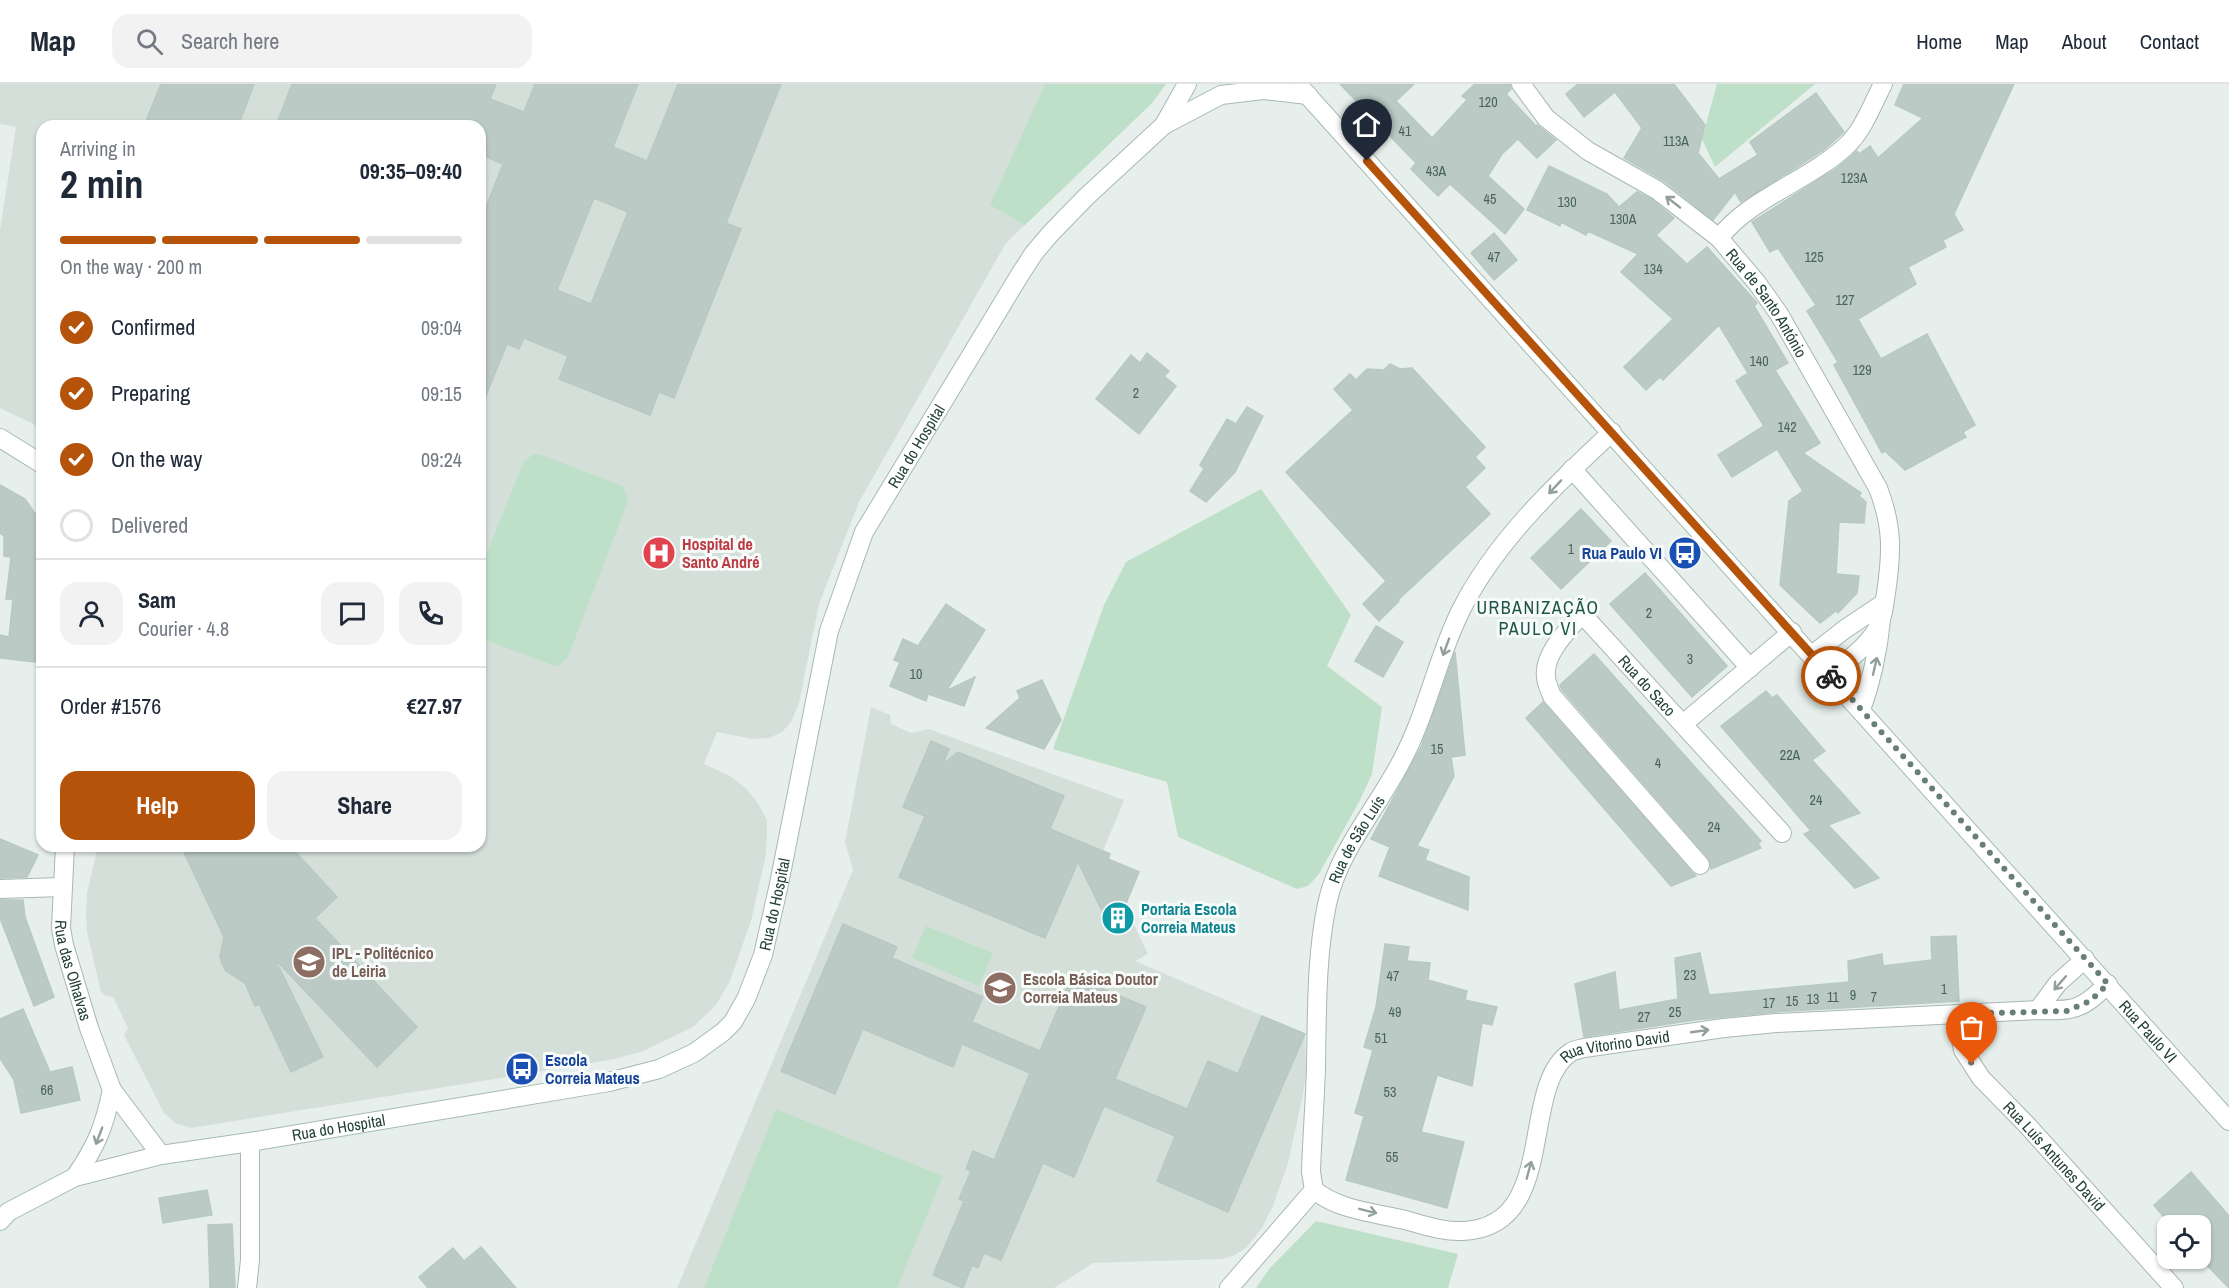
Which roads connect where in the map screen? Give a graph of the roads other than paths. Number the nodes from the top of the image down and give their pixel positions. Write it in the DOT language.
graph roads {
  1 [pos="1187,84"];
  2 [pos="1521,84"];
  3 [pos="1883,84"];
  4 [pos="1225,89"];
  5 [pos="1303,90"];
  6 [pos="1164,125"];
  7 [pos="1719,238"];
  8 [pos="1612,432"];
  9 [pos="0,438"];
  10 [pos="36,460"];
  11 [pos="1572,469"];
  12 [pos="1883,611"];
  13 [pos="1792,632"];
  14 [pos="1812,655"];
  15 [pos="1750,668"];
  16 [pos="1829,674"];
  17 [pos="1861,710"];
  18 [pos="1683,724"];
  19 [pos="1782,833"];
  20 [pos="65,852"];
  21 [pos="1700,865"];
  22 [pos="62,887"];
  23 [pos="0,890"];
  24 [pos="2085,959"];
  25 [pos="2108,984"];
  26 [pos="2038,1010"];
  27 [pos="1956,1014"];
  28 [pos="112,1090"];
  29 [pos="2229,1120"];
  30 [pos="250,1142"];
  31 [pos="161,1155"];
  32 [pos="75,1177"];
  33 [pos="1314,1190"];
  34 [pos="4,1216"];
  35 [pos="247,1288"];
  36 [pos="1229,1288"];
  37 [pos="2174,1288"];
  1 -- 6 [label="street, Rua do Hospital"];
  7 -- 2 [label="street, Rua de Santo António, one-way"];
  3 -- 7 [label="street"];
  4 -- 5 [label="street, Rua do Hospital"];
  4 -- 6 [label="street, Rua do Hospital"];
  5 -- 8 [label="street, Rua Paulo VI"];
  6 -- 30 [label="street, Rua do Hospital"];
  7 -- 12 [label="street, Rua de Santo António"];
  8 -- 11 [label="street, Rua de São Luís"];
  8 -- 13 [label="street, Rua Paulo VI"];
  9 -- 10 [label="street"];
  11 -- 15 [label="street"];
  11 -- 33 [label="street, Rua de São Luís, one-way"];
  12 -- 14 [label="street"];
  12 -- 16 [label="street, Rua de Santo António"];
  17 -- 12 [label="street, one-way"];
  13 -- 14 [label="street, Rua Paulo VI"];
  13 -- 15 [label="street"];
  14 -- 16 [label="street, Rua Paulo VI"];
  15 -- 18 [label="street"];
  16 -- 17 [label="street, Rua Paulo VI"];
  17 -- 24 [label="street, Rua Paulo VI"];
  18 -- 19 [label="street, Rua do Saco"];
  18 -- 21 [label="street, Rua do Saco"];
  20 -- 22 [label="street, Rua das Olhalvas"];
  22 -- 23 [label="street"];
  22 -- 28 [label="street, Rua das Olhalvas"];
  24 -- 25 [label="street, Rua Paulo VI"];
  24 -- 26 [label="street, one-way"];
  25 -- 26 [label="street, Rua Vitorino David"];
  25 -- 29 [label="street, Rua Paulo VI"];
  26 -- 27 [label="street, Rua Vitorino David"];
  33 -- 27 [label="street, Rua Vitorino David, one-way"];
  27 -- 37 [label="street, Rua Luís Antunes David"];
  28 -- 31 [label="street, Rua das Olhalvas"];
  28 -- 32 [label="street, one-way"];
  30 -- 31 [label="street, Rua do Hospital"];
  30 -- 35 [label="street"];
  31 -- 32 [label="street, Rua do Hospital"];
  32 -- 34 [label="street, Rua do Hospital"];
  33 -- 36 [label="street"];
}
